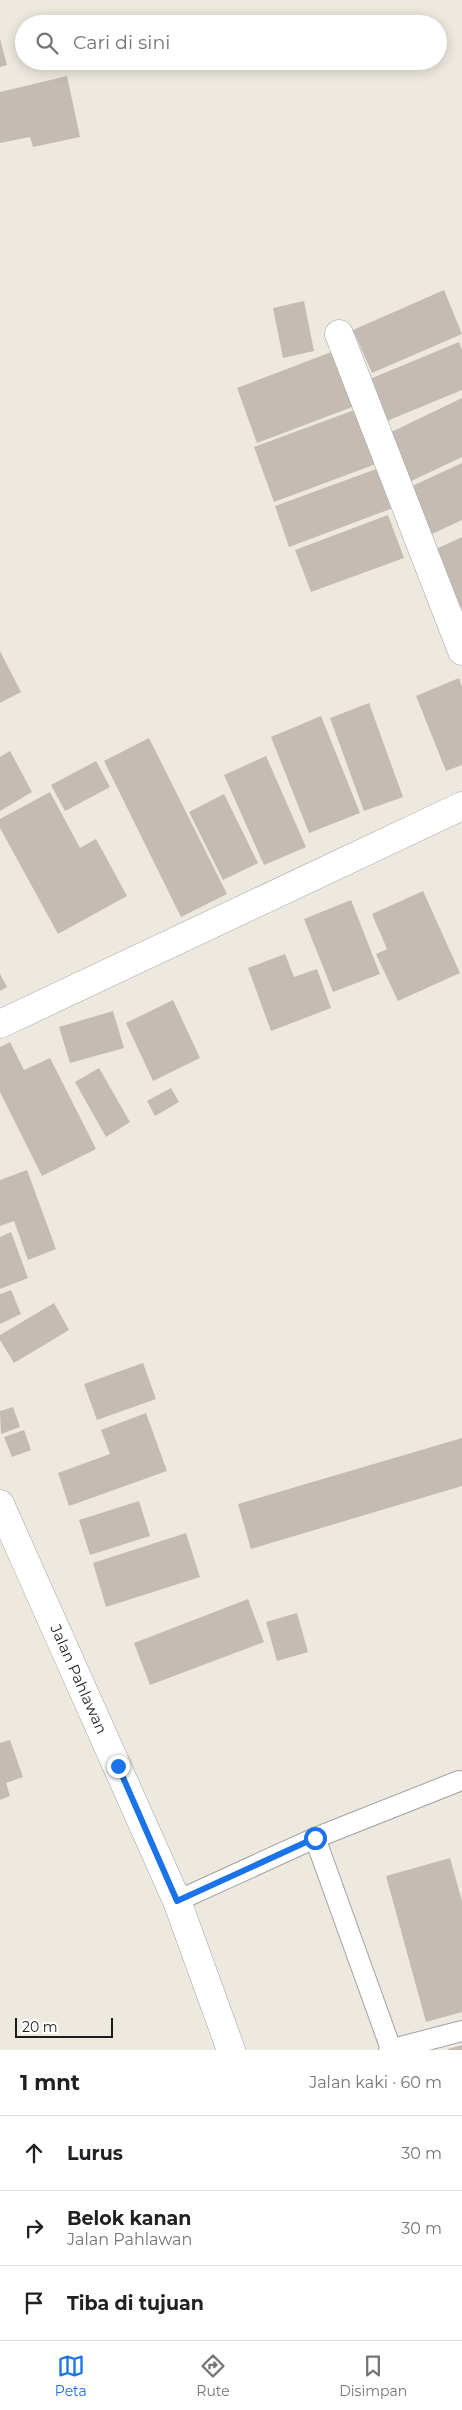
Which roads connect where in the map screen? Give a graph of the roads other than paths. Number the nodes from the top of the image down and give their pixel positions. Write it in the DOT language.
graph roads {
  1 [pos="339,334"];
  2 [pos="462,650"];
  3 [pos="462,806"];
  4 [pos="0,1024"];
  5 [pos="0,1504"];
  6 [pos="459,1782"];
  7 [pos="315,1838"];
  8 [pos="177,1901"];
  9 [pos="462,2031"];
  10 [pos="231,2050"];
  11 [pos="390,2050"];
  1 -- 2 [label="street"];
  3 -- 4 [label="street"];
  5 -- 8 [label="street, Jalan Pahlawan"];
  6 -- 7 [label="lane"];
  7 -- 8 [label="lane"];
  7 -- 11 [label="lane"];
  8 -- 10 [label="street, Jalan Pahlawan"];
  9 -- 11 [label="lane"];
}
